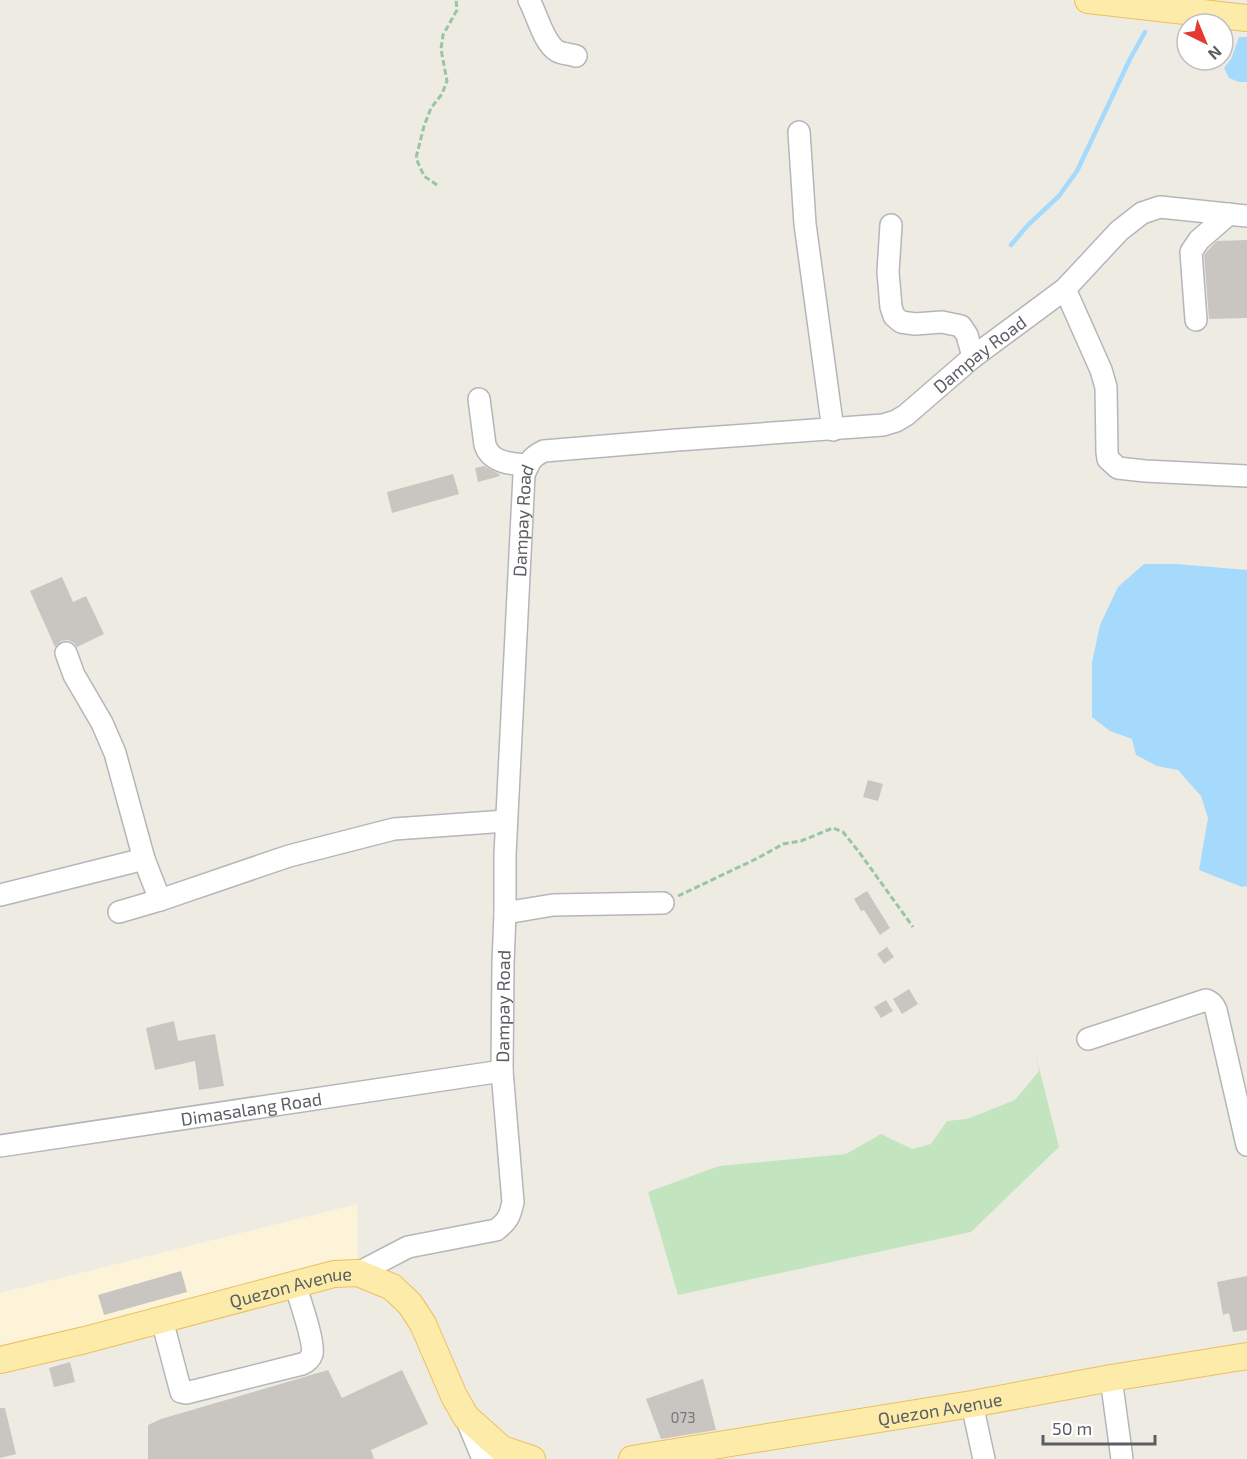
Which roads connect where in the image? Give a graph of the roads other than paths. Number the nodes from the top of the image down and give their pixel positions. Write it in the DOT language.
graph roads {
  1 [pos="529,0"];
  2 [pos="1088,0"];
  3 [pos="1247,18"];
  4 [pos="576,56"];
  5 [pos="799,132"];
  6 [pos="1238,215"];
  7 [pos="891,225"];
  8 [pos="1065,289"];
  9 [pos="1196,320"];
  10 [pos="973,357"];
  11 [pos="479,399"];
  12 [pos="833,430"];
  13 [pos="528,465"];
  14 [pos="1247,476"];
  15 [pos="66,653"];
  16 [pos="506,821"];
  17 [pos="144,859"];
  18 [pos="0,895"];
  19 [pos="160,900"];
  20 [pos="663,903"];
  21 [pos="119,912"];
  22 [pos="505,913"];
  23 [pos="1088,1039"];
  24 [pos="502,1071"];
  25 [pos="1247,1145"];
  26 [pos="0,1146"];
  27 [pos="358,1273"];
  28 [pos="295,1284"];
  29 [pos="162,1320"];
  30 [pos="1247,1356"];
  31 [pos="0,1360"];
  32 [pos="1111,1378"];
  33 [pos="972,1404"];
  34 [pos="466,1417"];
  35 [pos="483,1459"];
  36 [pos="532,1459"];
  37 [pos="633,1459"];
  38 [pos="984,1459"];
  39 [pos="1122,1459"];
  1 -- 4 [label="street"];
  2 -- 3 [label="main road"];
  5 -- 12 [label="street"];
  6 -- 8 [label="street, Dampay Road"];
  6 -- 9 [label="street"];
  7 -- 10 [label="street"];
  8 -- 10 [label="street, Dampay Road"];
  8 -- 14 [label="street"];
  10 -- 12 [label="street, Dampay Road"];
  11 -- 13 [label="street"];
  12 -- 13 [label="street, Dampay Road"];
  13 -- 16 [label="street, Dampay Road"];
  15 -- 17 [label="street"];
  16 -- 19 [label="street"];
  16 -- 22 [label="street, Dampay Road"];
  17 -- 18 [label="street"];
  17 -- 19 [label="street"];
  19 -- 21 [label="street"];
  20 -- 22 [label="street"];
  22 -- 24 [label="street, Dampay Road"];
  23 -- 25 [label="street"];
  24 -- 26 [label="street, Dimasalang Road"];
  24 -- 27 [label="street, Dampay Road"];
  27 -- 28 [label="main road, Quezon Avenue"];
  27 -- 34 [label="main road, Quezon Avenue"];
  28 -- 29 [label="main road, Quezon Avenue"];
  28 -- 29 [label="street"];
  29 -- 31 [label="main road, Quezon Avenue"];
  30 -- 32 [label="main road, Quezon Avenue"];
  32 -- 33 [label="main road, Quezon Avenue"];
  32 -- 39 [label="street"];
  33 -- 37 [label="main road, Quezon Avenue"];
  33 -- 38 [label="street"];
  34 -- 35 [label="street"];
  34 -- 36 [label="main road, Quezon Avenue"];
}
